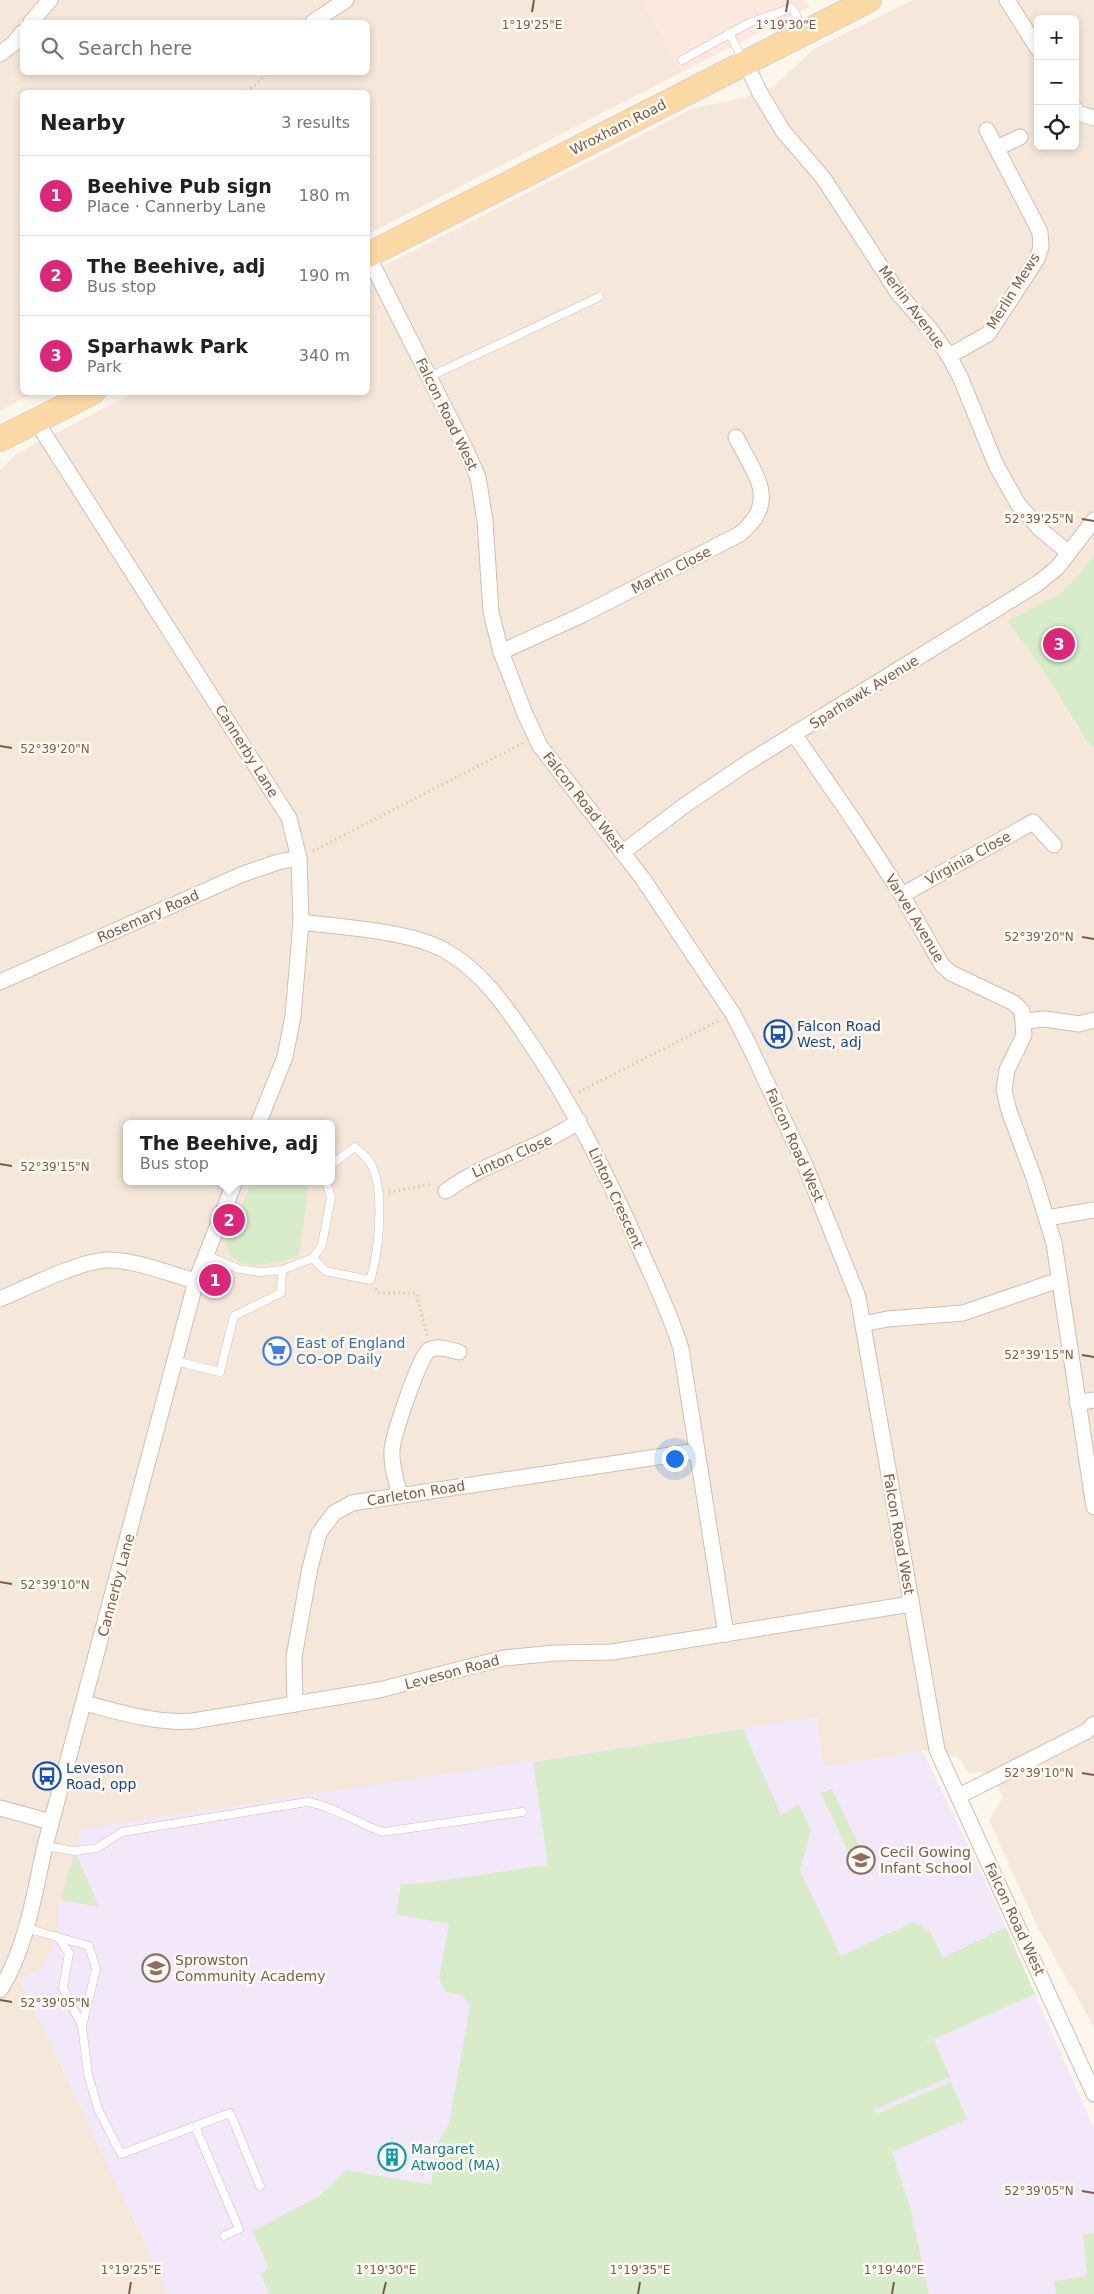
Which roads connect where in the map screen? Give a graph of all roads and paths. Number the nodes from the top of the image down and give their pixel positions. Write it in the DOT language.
graph roads {
  1 [pos="49,0"];
  2 [pos="346,0"];
  3 [pos="869,0"];
  4 [pos="1007,0"];
  5 [pos="34,20"];
  6 [pos="316,20"];
  7 [pos="807,32"];
  8 [pos="728,33"];
  9 [pos="20,36"];
  10 [pos="1034,43"];
  11 [pos="0,54"];
  12 [pos="682,60"];
  13 [pos="746,64"];
  14 [pos="266,75"];
  15 [pos="249,90"];
  16 [pos="1079,112"];
  17 [pos="1094,118"];
  18 [pos="987,130"];
  19 [pos="1020,137"];
  20 [pos="997,148"];
  21 [pos="370,254"];
  22 [pos="370,259"];
  23 [pos="599,297"];
  24 [pos="949,356"];
  25 [pos="429,377"];
  26 [pos="87,395"];
  27 [pos="36,421"];
  28 [pos="736,437"];
  29 [pos="0,439"];
  30 [pos="1094,520"];
  31 [pos="1069,554"];
  32 [pos="501,652"];
  33 [pos="794,734"];
  34 [pos="536,737"];
  35 [pos="1054,845"];
  36 [pos="623,852"];
  37 [pos="299,858"];
  38 [pos="902,895"];
  39 [pos="301,922"];
  40 [pos="0,982"];
  41 [pos="733,1014"];
  42 [pos="1094,1020"];
  43 [pos="1024,1021"];
  44 [pos="565,1099"];
  45 [pos="260,1120"];
  46 [pos="579,1121"];
  47 [pos="335,1162"];
  48 [pos="233,1185"];
  49 [pos="327,1185"];
  50 [pos="446,1191"];
  51 [pos="380,1194"];
  52 [pos="1094,1210"];
  53 [pos="1046,1218"];
  54 [pos="205,1255"];
  55 [pos="313,1258"];
  56 [pos="282,1270"];
  57 [pos="370,1280"];
  58 [pos="1059,1280"];
  59 [pos="196,1281"];
  60 [pos="0,1299"];
  61 [pos="864,1324"];
  62 [pos="428,1344"];
  63 [pos="458,1352"];
  64 [pos="175,1361"];
  65 [pos="1094,1400"];
  66 [pos="1077,1403"];
  67 [pos="696,1451"];
  68 [pos="400,1495"];
  69 [pos="1094,1508"];
  70 [pos="911,1604"];
  71 [pos="726,1634"];
  72 [pos="84,1703"];
  73 [pos="295,1704"];
  74 [pos="1094,1724"];
  75 [pos="959,1796"];
  76 [pos="0,1808"];
  77 [pos="522,1812"];
  78 [pos="51,1822"];
  79 [pos="45,1846"];
  80 [pos="26,1928"];
  81 [pos="58,1937"];
  82 [pos="0,1990"];
  83 [pos="82,2026"];
  84 [pos="1094,2094"];
  85 [pos="195,2126"];
  86 [pos="260,2186"];
  87 [pos="224,2236"];
  1 -- 5 [label="street"];
  2 -- 6 [label="street"];
  3 -- 7 [label="main road, Wroxham Road"];
  4 -- 10 [label="street"];
  7 -- 8 [label="lane"];
  7 -- 13 [label="main road, Wroxham Road"];
  8 -- 12 [label="lane"];
  8 -- 13 [label="lane"];
  9 -- 11 [label="street"];
  13 -- 21 [label="main road, Wroxham Road"];
  13 -- 24 [label="street, Merlin Avenue"];
  14 -- 15 [label="path"];
  16 -- 17 [label="street"];
  18 -- 20 [label="street, Merlin Mews"];
  19 -- 20 [label="street"];
  20 -- 24 [label="street, Merlin Mews"];
  22 -- 25 [label="street, Falcon Road West"];
  23 -- 25 [label="lane"];
  24 -- 31 [label="street, Merlin Avenue"];
  25 -- 32 [label="street, Falcon Road West"];
  26 -- 27 [label="main road"];
  27 -- 29 [label="main road"];
  27 -- 37 [label="street, Cannerby Lane"];
  28 -- 32 [label="street, Martin Close"];
  30 -- 31 [label="street, Sparhawk Avenue"];
  31 -- 33 [label="street, Sparhawk Avenue"];
  32 -- 34 [label="street, Falcon Road West"];
  33 -- 36 [label="street, Sparhawk Avenue"];
  33 -- 38 [label="street, Varvel Avenue"];
  34 -- 36 [label="street, Falcon Road West"];
  34 -- 37 [label="path"];
  35 -- 38 [label="street, Virginia Close"];
  36 -- 41 [label="street, Falcon Road West"];
  37 -- 39 [label="street, Cannerby Lane"];
  37 -- 40 [label="street, Rosemary Road"];
  38 -- 43 [label="street, Varvel Avenue"];
  39 -- 44 [label="street, Linton Crescent"];
  39 -- 45 [label="street, Cannerby Lane"];
  41 -- 44 [label="path"];
  41 -- 61 [label="street, Falcon Road West"];
  42 -- 43 [label="street"];
  43 -- 53 [label="street"];
  44 -- 46 [label="street, Linton Crescent"];
  46 -- 50 [label="street, Linton Close"];
  46 -- 67 [label="street, Linton Crescent"];
  47 -- 51 [label="lane"];
  48 -- 54 [label="street, Cannerby Lane"];
  49 -- 55 [label="lane"];
  50 -- 51 [label="path"];
  51 -- 57 [label="lane"];
  52 -- 53 [label="street"];
  53 -- 58 [label="street"];
  54 -- 56 [label="lane"];
  54 -- 59 [label="street, Cannerby Lane"];
  55 -- 56 [label="lane"];
  55 -- 57 [label="lane"];
  56 -- 64 [label="lane"];
  57 -- 62 [label="path"];
  58 -- 61 [label="street"];
  58 -- 66 [label="street"];
  59 -- 60 [label="street"];
  59 -- 64 [label="street, Cannerby Lane"];
  61 -- 70 [label="street, Falcon Road West"];
  62 -- 63 [label="street"];
  62 -- 68 [label="street"];
  64 -- 72 [label="street, Cannerby Lane"];
  65 -- 66 [label="street"];
  66 -- 69 [label="street"];
  67 -- 68 [label="street, Carleton Road"];
  67 -- 71 [label="street, Linton Crescent"];
  68 -- 73 [label="street, Carleton Road"];
  70 -- 71 [label="street, Leveson Road"];
  70 -- 75 [label="street, Falcon Road West"];
  71 -- 73 [label="street, Leveson Road"];
  72 -- 73 [label="street, Leveson Road"];
  72 -- 78 [label="street, Cannerby Lane"];
  74 -- 75 [label="street"];
  75 -- 84 [label="street, Falcon Road West"];
  76 -- 78 [label="street"];
  77 -- 79 [label="lane"];
  78 -- 79 [label="street, Cannerby Lane"];
  79 -- 80 [label="street, Cannerby Lane"];
  80 -- 81 [label="lane"];
  80 -- 82 [label="street, Cannerby Lane"];
  81 -- 83 [label="lane"];
  81 -- 83 [label="lane"];
  83 -- 85 [label="lane"];
  85 -- 86 [label="lane"];
  85 -- 87 [label="lane"];
}
